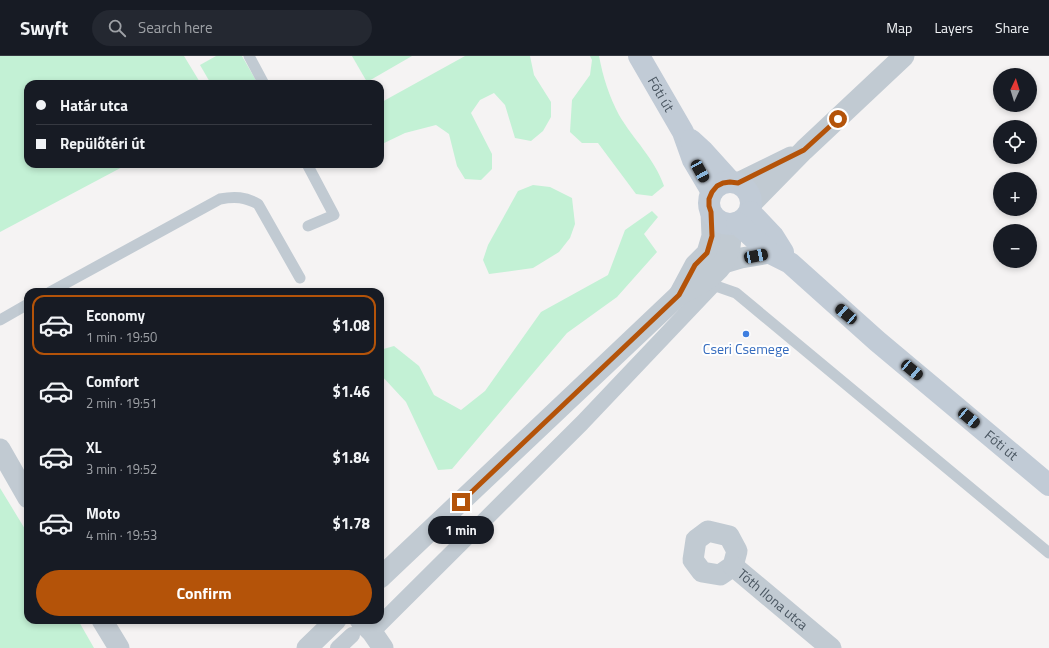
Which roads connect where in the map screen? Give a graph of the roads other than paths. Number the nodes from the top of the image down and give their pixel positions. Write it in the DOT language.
graph roads {
  1 [pos="249,56"];
  2 [pos="639,56"];
  3 [pos="904,56"];
  4 [pos="262,80"];
  5 [pos="682,132"];
  6 [pos="804,150"];
  7 [pos="309,168"];
  8 [pos="734,182"];
  9 [pos="711,202"];
  10 [pos="743,216"];
  11 [pos="308,226"];
  12 [pos="770,253"];
  13 [pos="790,263"];
  14 [pos="724,264"];
  15 [pos="300,278"];
  16 [pos="713,285"];
  17 [pos="57,288"];
  18 [pos="679,295"];
  19 [pos="24,306"];
  20 [pos="0,320"];
  21 [pos="0,449"];
  22 [pos="1049,485"];
  23 [pos="24,491"];
  24 [pos="1049,553"];
  25 [pos="734,566"];
  26 [pos="384,574"];
  27 [pos="384,617"];
  28 [pos="104,624"];
  29 [pos="332,624"];
  30 [pos="377,624"];
  31 [pos="367,634"];
  32 [pos="118,648"];
  33 [pos="307,648"];
  34 [pos="338,648"];
  35 [pos="831,648"];
  1 -- 4 [label="lane"];
  2 -- 5 [label="main road, Fóti út"];
  3 -- 6 [label="street"];
  5 -- 8 [label="main road, Fóti út"];
  5 -- 9 [label="main road, Fóti út"];
  6 -- 8 [label="street"];
  6 -- 10 [label="street"];
  7 -- 11 [label="lane"];
  8 -- 9 [label="main road"];
  8 -- 10 [label="main road, Fóti út"];
  9 -- 10 [label="main road, Fóti út"];
  9 -- 18 [label="street"];
  10 -- 12 [label="main road, Fóti út"];
  10 -- 13 [label="main road, Fóti út"];
  10 -- 14 [label="street"];
  12 -- 13 [label="main road, Fóti út"];
  12 -- 14 [label="street"];
  13 -- 22 [label="main road, Fóti út"];
  14 -- 18 [label="street"];
  15 -- 17 [label="lane"];
  16 -- 24 [label="lane"];
  16 -- 27 [label="street"];
  18 -- 26 [label="street"];
  19 -- 20 [label="lane"];
  21 -- 23 [label="street"];
  25 -- 35 [label="street, Tóth Ilona utca"];
  28 -- 32 [label="street"];
  29 -- 33 [label="street"];
  30 -- 31 [label="street"];
  31 -- 34 [label="street"];
}
